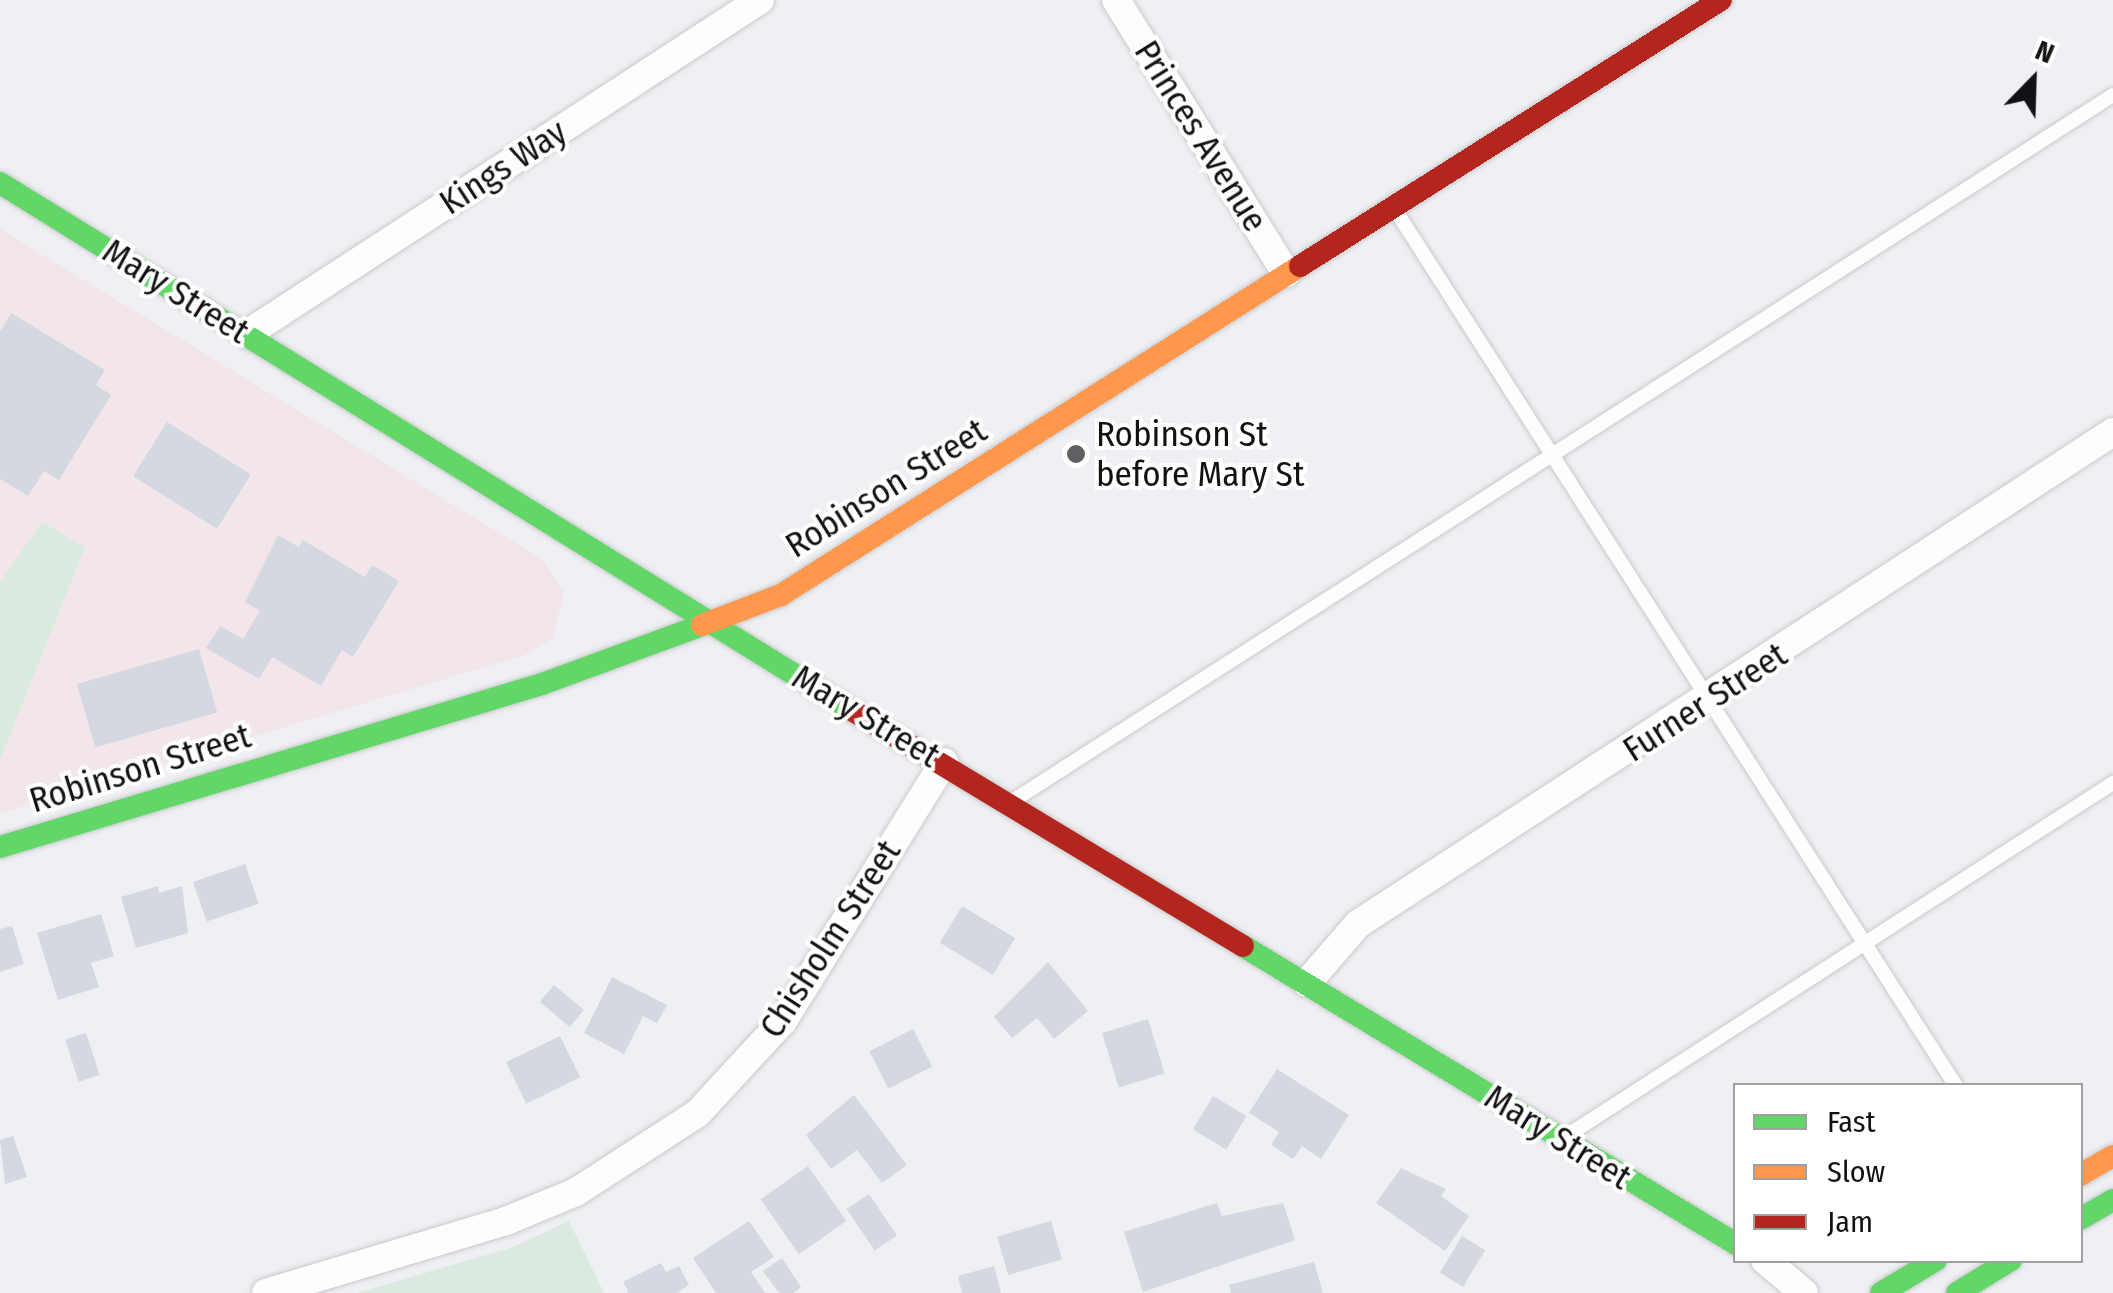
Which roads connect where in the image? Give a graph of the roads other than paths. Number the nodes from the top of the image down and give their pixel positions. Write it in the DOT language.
graph roads {
  1 [pos="760,0"];
  2 [pos="1116,0"];
  3 [pos="1721,0"];
  4 [pos="2113,95"];
  5 [pos="0,182"];
  6 [pos="1393,206"];
  7 [pos="1286,273"];
  8 [pos="247,334"];
  9 [pos="2113,432"];
  10 [pos="1551,451"];
  11 [pos="711,625"];
  12 [pos="1710,699"];
  13 [pos="944,762"];
  14 [pos="2113,783"];
  15 [pos="1010,802"];
  16 [pos="0,847"];
  17 [pos="1864,944"];
  18 [pos="1308,982"];
  19 [pos="1954,1083"];
  20 [pos="1562,1139"];
  21 [pos="2113,1156"];
  22 [pos="2083,1173"];
  23 [pos="2113,1200"];
  24 [pos="2083,1217"];
  25 [pos="1733,1242"];
  26 [pos="1769,1263"];
  27 [pos="1931,1263"];
  28 [pos="2007,1263"];
  29 [pos="266,1293"];
  30 [pos="1804,1293"];
  31 [pos="1881,1293"];
  32 [pos="1957,1293"];
  1 -- 8 [label="street, Kings Way"];
  2 -- 7 [label="street, Princes Avenue"];
  3 -- 6 [label="street, Robinson Street"];
  4 -- 10 [label="lane"];
  5 -- 8 [label="street, Mary Street"];
  6 -- 7 [label="street, Robinson Street"];
  6 -- 10 [label="lane"];
  7 -- 11 [label="street, Robinson Street"];
  8 -- 11 [label="street, Mary Street"];
  9 -- 12 [label="street, Furner Street"];
  10 -- 12 [label="lane"];
  10 -- 15 [label="lane"];
  11 -- 13 [label="street, Mary Street"];
  11 -- 16 [label="street, Robinson Street"];
  12 -- 17 [label="lane"];
  12 -- 18 [label="street, Furner Street"];
  13 -- 15 [label="street, Mary Street"];
  13 -- 29 [label="street, Chisholm Street"];
  14 -- 17 [label="lane"];
  15 -- 18 [label="street, Mary Street"];
  17 -- 19 [label="lane"];
  17 -- 20 [label="lane"];
  18 -- 20 [label="street, Mary Street"];
  20 -- 25 [label="street, Mary Street"];
  21 -- 22 [label="street"];
  23 -- 24 [label="street"];
  26 -- 30 [label="street"];
  27 -- 31 [label="street"];
  28 -- 32 [label="street"];
}
